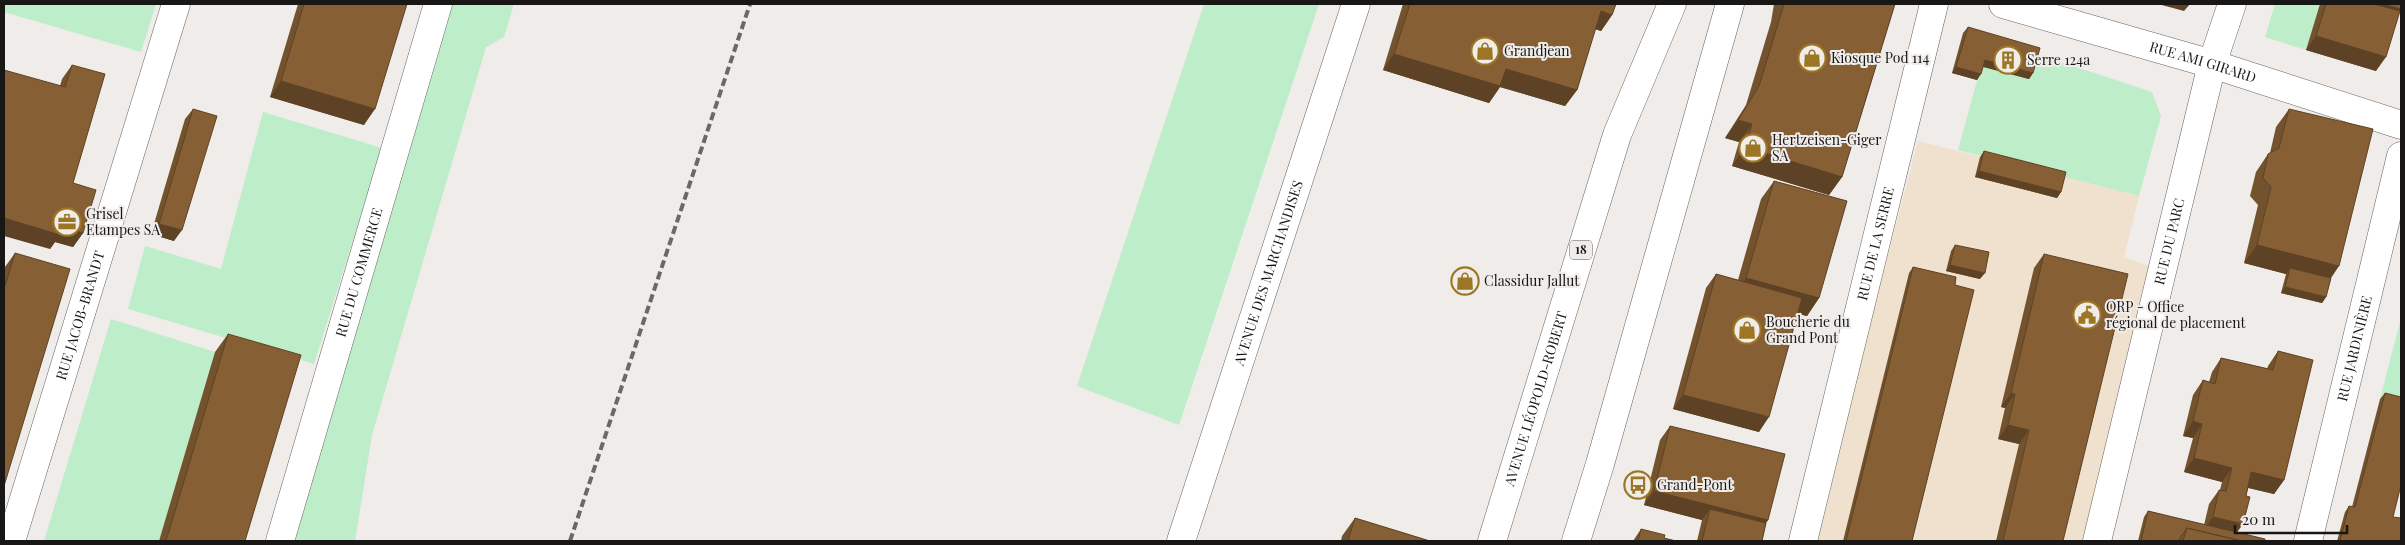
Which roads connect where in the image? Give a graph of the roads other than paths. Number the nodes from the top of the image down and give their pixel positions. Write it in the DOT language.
graph roads {
  1 [pos="176,4"];
  2 [pos="438,4"];
  3 [pos="1356,4"];
  4 [pos="1672,4"];
  5 [pos="1730,4"];
  6 [pos="1934,4"];
  7 [pos="2003,4"];
  8 [pos="2232,4"];
  9 [pos="2212,64"];
  10 [pos="2401,125"];
  11 [pos="2401,156"];
  12 [pos="11,541"];
  13 [pos="280,541"];
  14 [pos="1181,541"];
  15 [pos="1492,541"];
  16 [pos="1576,541"];
  17 [pos="1803,541"];
  18 [pos="2097,541"];
  19 [pos="2308,541"];
  1 -- 12 [label="street, RUE JACOB-BRANDT"];
  2 -- 13 [label="street, RUE DU COMMERCE"];
  3 -- 14 [label="street, AVENUE DES MARCHANDISES"];
  4 -- 15 [label="street, AVENUE LÉOPOLD-ROBERT / 18"];
  5 -- 16 [label="street"];
  6 -- 17 [label="street, RUE DE LA SERRE"];
  7 -- 9 [label="street, RUE AMI GIRARD"];
  8 -- 9 [label="street, RUE DU PARC"];
  9 -- 10 [label="street, RUE AMI GIRARD"];
  9 -- 18 [label="street, RUE DU PARC"];
  11 -- 19 [label="street, RUE JARDINIÈRE"];
}
